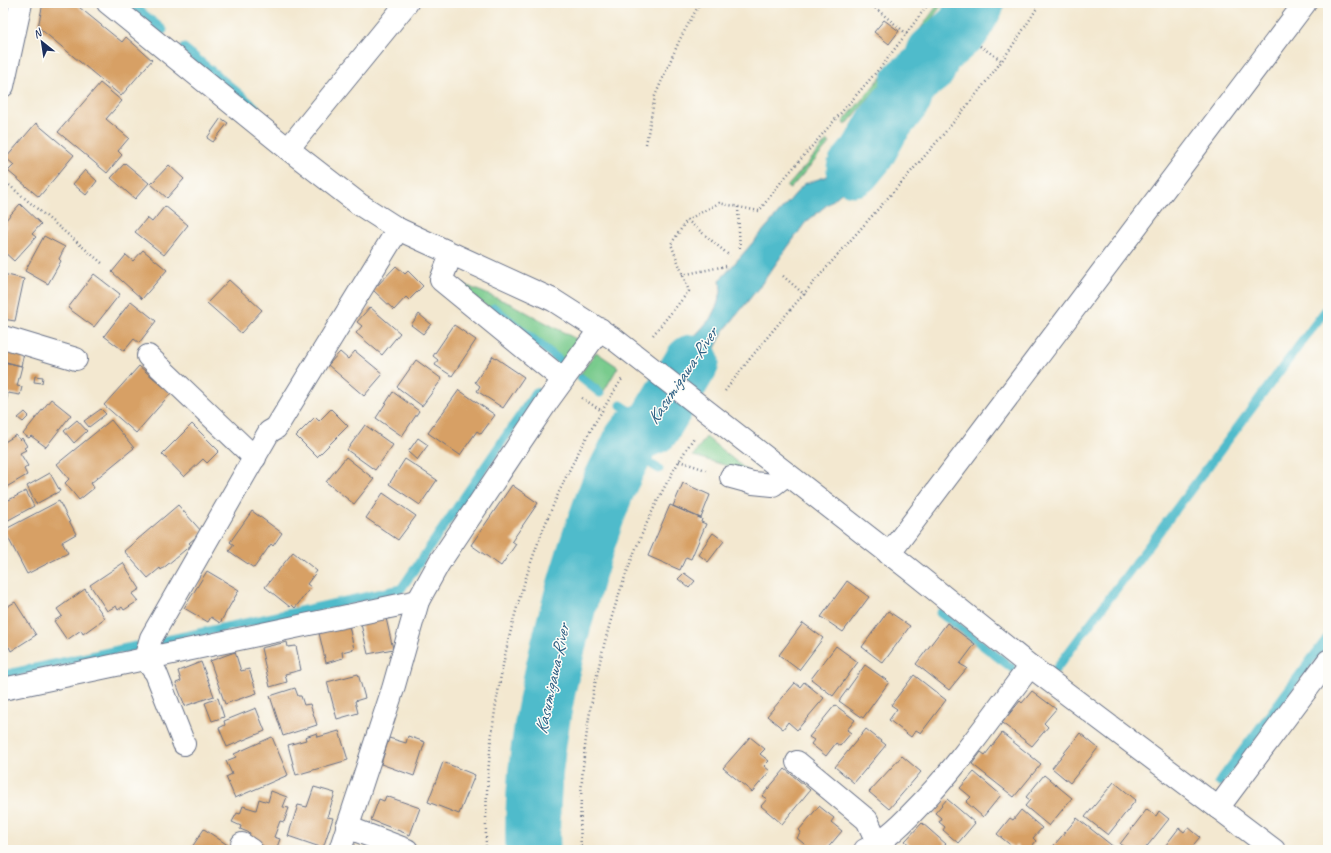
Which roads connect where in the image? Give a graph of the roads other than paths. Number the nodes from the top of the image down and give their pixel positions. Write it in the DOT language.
graph roads {
  1 [pos="21,3"];
  2 [pos="108,3"];
  3 [pos="407,3"];
  4 [pos="1305,3"];
  5 [pos="3,86"];
  6 [pos="288,149"];
  7 [pos="398,229"];
  8 [pos="451,255"];
  9 [pos="600,329"];
  10 [pos="3,337"];
  11 [pos="148,356"];
  12 [pos="76,360"];
  13 [pos="562,380"];
  14 [pos="255,458"];
  15 [pos="786,475"];
  16 [pos="731,477"];
  17 [pos="890,554"];
  18 [pos="418,601"];
  19 [pos="145,659"];
  20 [pos="1328,661"];
  21 [pos="1030,666"];
  22 [pos="3,689"];
  23 [pos="184,744"];
  24 [pos="798,762"];
  25 [pos="1218,808"];
  26 [pos="347,828"];
  27 [pos="876,848"];
  28 [pos="340,850"];
  29 [pos="407,850"];
  30 [pos="1274,850"];
  1 -- 5 [label="street"];
  2 -- 6 [label="street"];
  3 -- 6 [label="street"];
  4 -- 17 [label="street"];
  6 -- 7 [label="street"];
  7 -- 8 [label="street"];
  7 -- 14 [label="street"];
  8 -- 9 [label="street"];
  8 -- 13 [label="street"];
  9 -- 13 [label="street"];
  9 -- 15 [label="street"];
  10 -- 12 [label="street"];
  11 -- 14 [label="street"];
  13 -- 18 [label="street"];
  14 -- 19 [label="street"];
  15 -- 16 [label="street"];
  15 -- 17 [label="street"];
  17 -- 21 [label="street"];
  18 -- 19 [label="street"];
  18 -- 26 [label="street"];
  19 -- 22 [label="street"];
  19 -- 23 [label="street"];
  20 -- 25 [label="street"];
  21 -- 25 [label="street"];
  21 -- 27 [label="street"];
  24 -- 27 [label="street"];
  25 -- 30 [label="street"];
  26 -- 28 [label="street"];
  26 -- 29 [label="street"];
}
